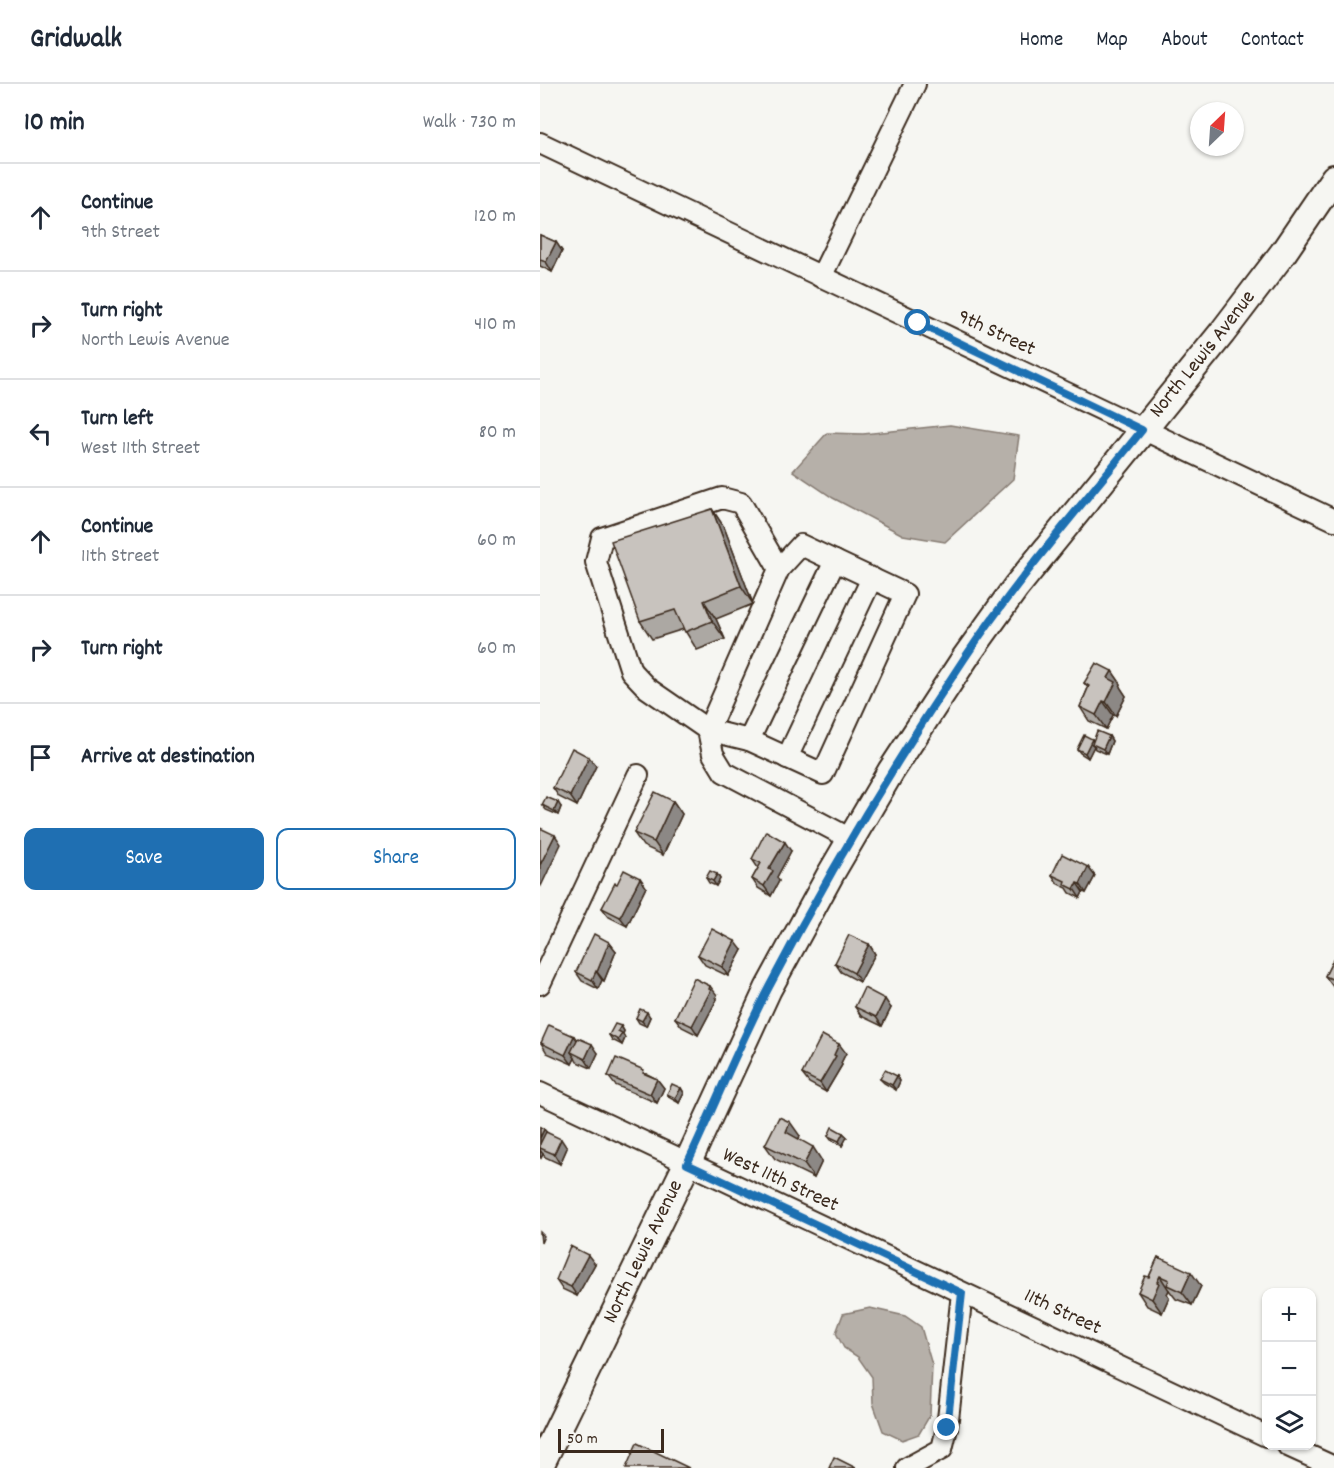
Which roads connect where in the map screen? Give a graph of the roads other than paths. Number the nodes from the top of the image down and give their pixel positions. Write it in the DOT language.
graph roads {
  1 [pos="915,84"];
  2 [pos="540,143"];
  3 [pos="1334,178"];
  4 [pos="821,277"];
  5 [pos="1142,430"];
  6 [pos="1334,520"];
  7 [pos="835,561"];
  8 [pos="779,569"];
  9 [pos="872,578"];
  10 [pos="708,730"];
  11 [pos="749,740"];
  12 [pos="787,758"];
  13 [pos="638,775"];
  14 [pos="851,839"];
  15 [pos="540,984"];
  16 [pos="540,1093"];
  17 [pos="687,1164"];
  18 [pos="838,1234"];
  19 [pos="962,1293"];
  20 [pos="1262,1434"];
  21 [pos="1297,1450"];
  22 [pos="540,1466"];
  23 [pos="1334,1467"];
  24 [pos="907,1468"];
  1 -- 4 [label="street"];
  2 -- 4 [label="street, 9th Street"];
  3 -- 5 [label="main road, North Lewis Avenue"];
  4 -- 5 [label="street, 9th Street"];
  5 -- 6 [label="street, 9th Street"];
  5 -- 14 [label="main road, North Lewis Avenue"];
  7 -- 8 [label="street"];
  7 -- 9 [label="street"];
  7 -- 11 [label="street"];
  8 -- 10 [label="street"];
  8 -- 10 [label="street"];
  9 -- 12 [label="street"];
  9 -- 12 [label="street"];
  10 -- 11 [label="street"];
  10 -- 14 [label="street"];
  11 -- 12 [label="street"];
  13 -- 15 [label="street"];
  14 -- 17 [label="main road, North Lewis Avenue"];
  16 -- 17 [label="street, West 11th Street"];
  17 -- 18 [label="street, West 11th Street"];
  17 -- 22 [label="main road, North Lewis Avenue"];
  18 -- 19 [label="street, 11th Street"];
  19 -- 20 [label="street, 11th Street"];
  19 -- 24 [label="street"];
  21 -- 23 [label="street"];
}
